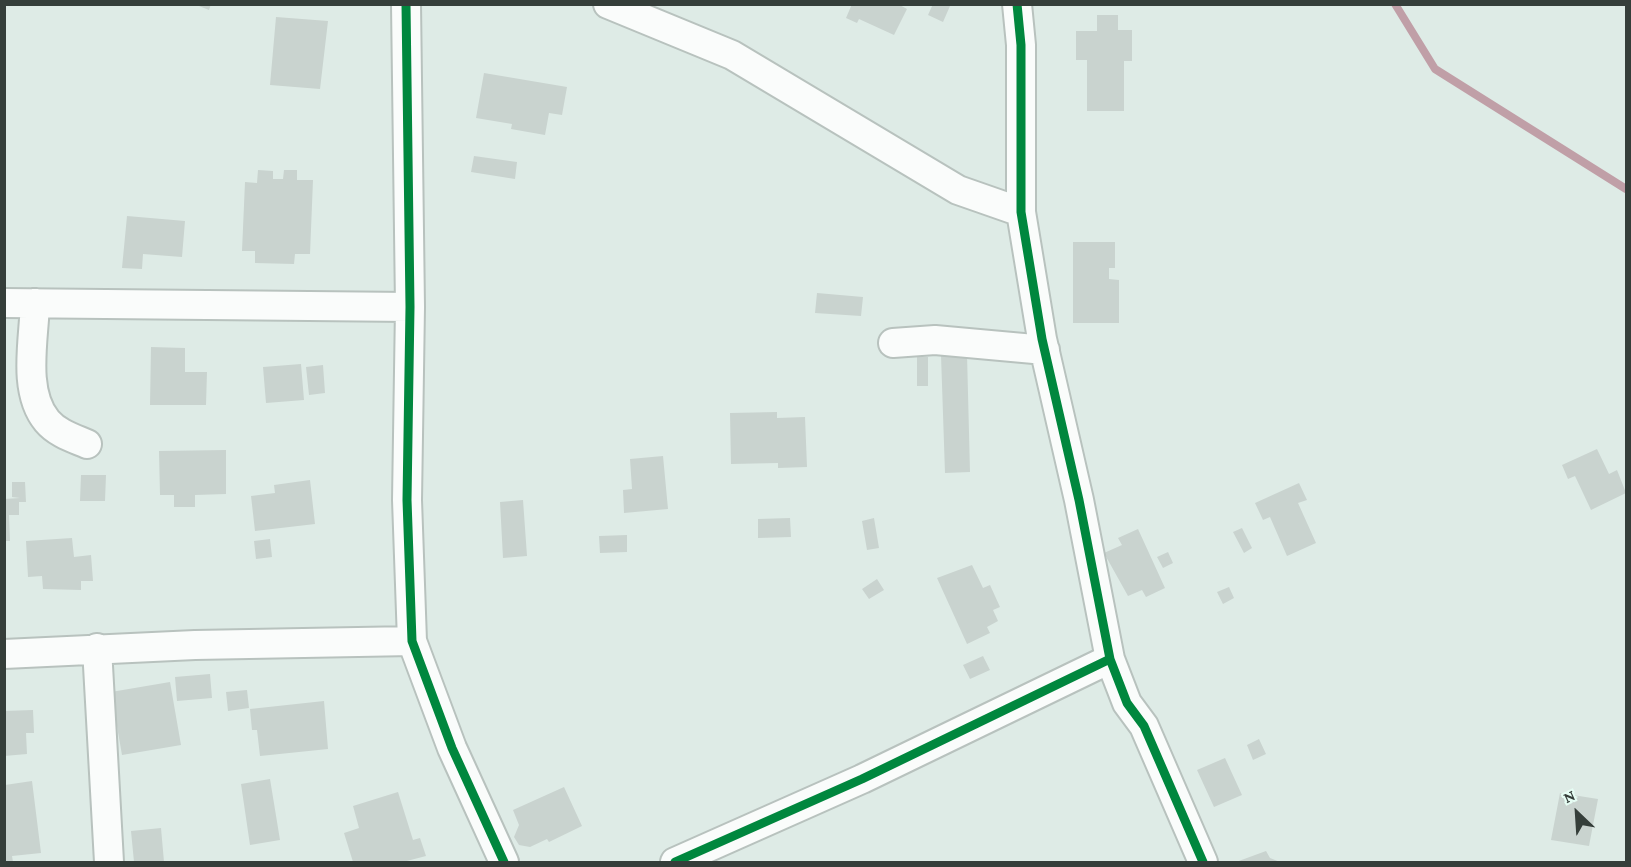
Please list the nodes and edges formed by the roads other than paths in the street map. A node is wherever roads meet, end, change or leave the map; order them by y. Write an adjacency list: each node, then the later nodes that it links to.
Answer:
1 (406, 4): 7 (street)
2 (608, 4): 4 (street)
3 (1017, 4): 4 (street)
4 (1021, 212): 9 (street)
5 (4, 303): 6 (street)
6 (35, 303): 7 (street); 10 (street)
7 (410, 307): 11 (street)
8 (893, 343): 9 (street)
9 (1045, 350): 14 (street)
10 (87, 444)
11 (412, 641): 12 (street); 17 (street)
12 (97, 648): 13 (street); 16 (street)
13 (4, 654)
14 (1110, 659): 15 (street); 18 (street)
15 (1198, 860)
16 (110, 862)
17 (504, 862)
18 (675, 862)

